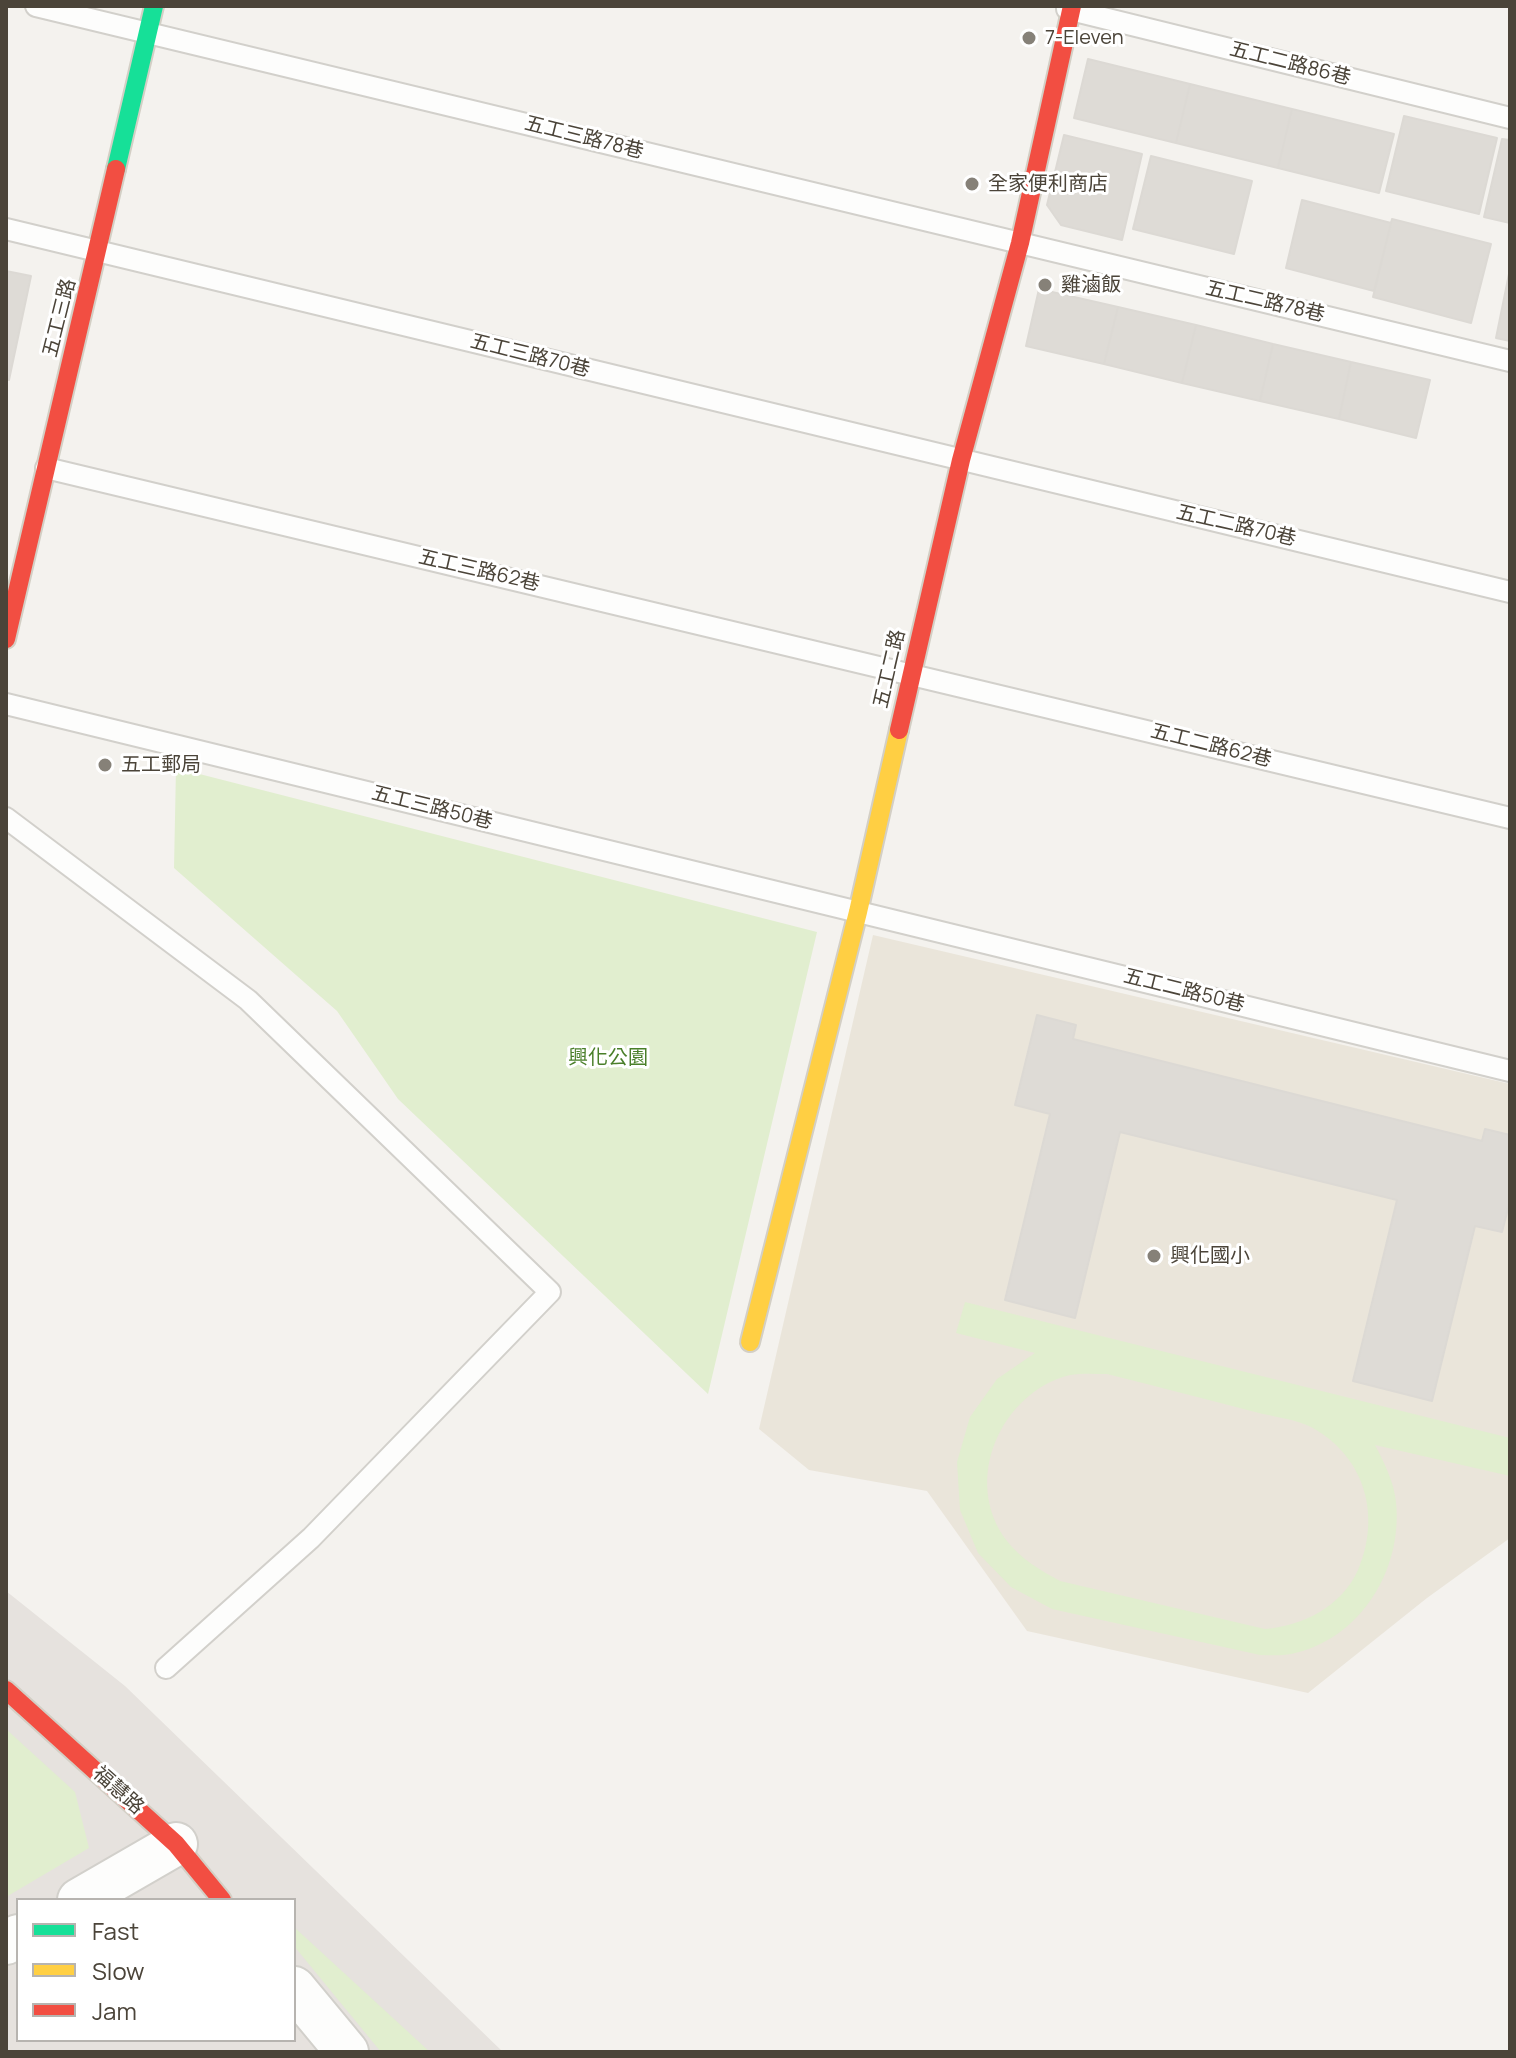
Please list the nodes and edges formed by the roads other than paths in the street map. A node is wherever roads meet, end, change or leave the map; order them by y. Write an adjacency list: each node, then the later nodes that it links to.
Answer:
1 (36, 6): 4 (lane, 五工三路78巷)
2 (154, 6): 4 (street, 五工三路)
3 (1066, 7): 5 (lane, 五工二路86巷); 7 (street, 五工二路)
4 (148, 33): 7 (lane, 五工三路78巷); 8 (street, 五工三路)
5 (1510, 118)
6 (6, 229): 8 (lane, 五工三路70巷)
7 (1020, 243): 9 (lane, 五工二路78巷); 10 (street, 五工二路)
8 (99, 251): 10 (lane, 五工三路70巷); 11 (street, 五工三路)
9 (1510, 361)
10 (961, 460): 12 (lane, 五工二路70巷); 14 (street, 五工二路)
11 (46, 468): 13 (street, 五工三路); 14 (lane, 五工三路62巷)
12 (1510, 592)
13 (6, 639)
14 (912, 673): 17 (lane, 五工二路62巷); 18 (street, 五工二路)
15 (6, 704): 18 (lane, 五工三路50巷)
16 (6, 818): 21 (lane)
17 (1510, 818)
18 (858, 912): 19 (lane, 五工二路50巷); 20 (street, 五工二路)
19 (1510, 1071)
20 (750, 1342)
21 (166, 1668)
22 (6, 1690): 23 (street, 福慧路)
23 (176, 1844): 24 (street); 25 (street, 福慧路)
24 (82, 1898)
25 (220, 1898)
26 (296, 1990): 27 (street)
27 (347, 2052)

